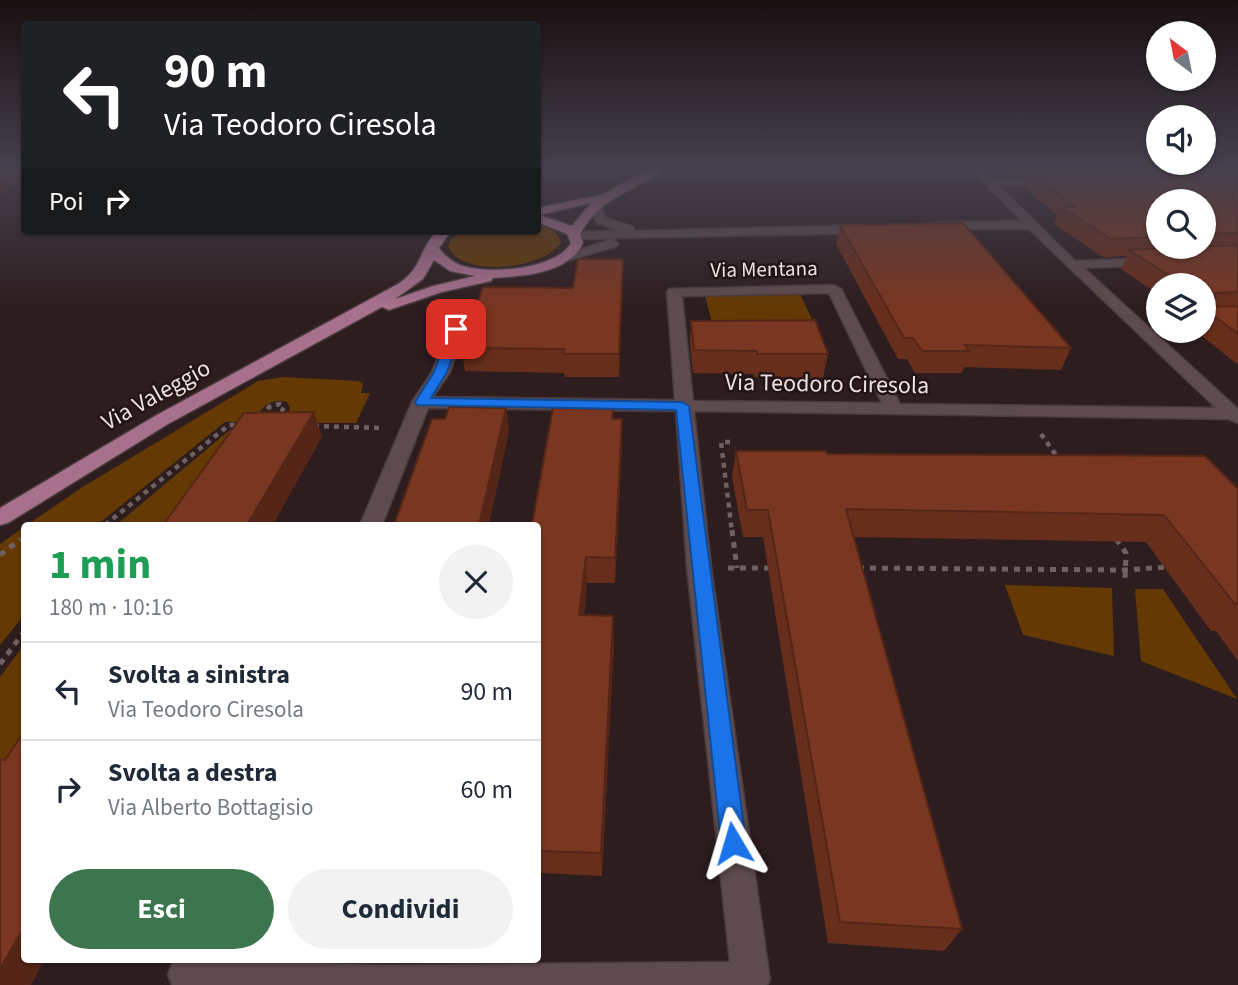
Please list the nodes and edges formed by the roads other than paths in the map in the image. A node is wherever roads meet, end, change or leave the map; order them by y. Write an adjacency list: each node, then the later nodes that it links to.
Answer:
1 (585, 214): 8 (main road)
2 (599, 214): 10 (street)
3 (1020, 214): 5 (street)
4 (541, 219): 8 (main road)
5 (1031, 225): 6 (street); 14 (street)
6 (928, 227)
7 (887, 228): 10 (street)
8 (575, 234): 10 (street); 12 (main road)
9 (440, 235): 11 (main road, Via Valeggio)
10 (655, 235): 12 (street)
11 (432, 248): 15 (main road); 19 (main road, Via Valeggio)
12 (566, 257): 15 (main road)
13 (1169, 260): 14 (street)
14 (1072, 265): 17 (street)
15 (534, 269): 19 (main road, Via Valeggio)
16 (464, 307): 20 (street)
17 (1135, 323): 18 (street); 23 (street)
18 (1146, 323)
19 (342, 324): 24 (main road, Via Valeggio)
20 (421, 402): 21 (street, Via Teodoro Ciresola); 25 (street)
21 (682, 406): 22 (street, Via Teodoro Ciresola); 22 (street, Via Mentana); 26 (street)
22 (894, 410): 23 (street, Via Teodoro Ciresola)
23 (1235, 416)
24 (0, 518)
25 (372, 522)
26 (190, 963)

